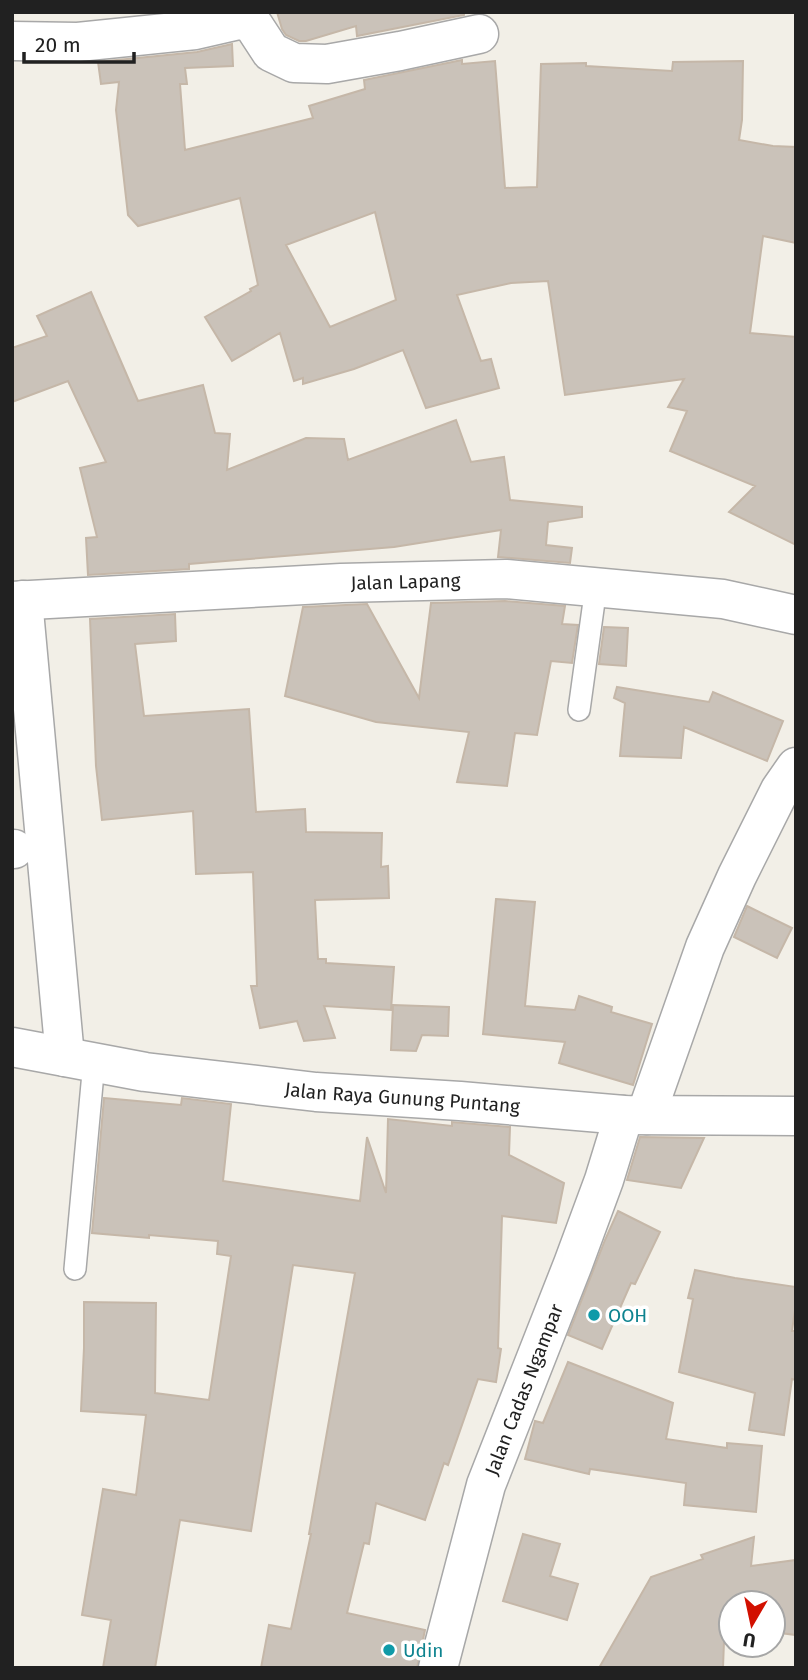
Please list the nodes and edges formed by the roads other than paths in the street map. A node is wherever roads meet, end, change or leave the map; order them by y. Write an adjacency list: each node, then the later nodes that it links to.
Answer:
1 (480, 34): 2 (street)
2 (12, 41)
3 (596, 587): 4 (street, Jalan Lapang); 5 (street, Jalan Lapang); 6 (lane)
4 (17, 601): 9 (street)
5 (796, 615)
6 (579, 710)
7 (796, 766): 10 (street, Jalan Cadas Ngampar)
8 (12, 1047): 9 (street, Jalan Raya Gunung Puntang)
9 (79, 1059): 10 (street, Jalan Raya Gunung Puntang); 12 (lane)
10 (635, 1115): 11 (street, Jalan Raya Gunung Puntang); 13 (street, Jalan Cadas Ngampar)
11 (796, 1116)
12 (75, 1269)
13 (438, 1668)

